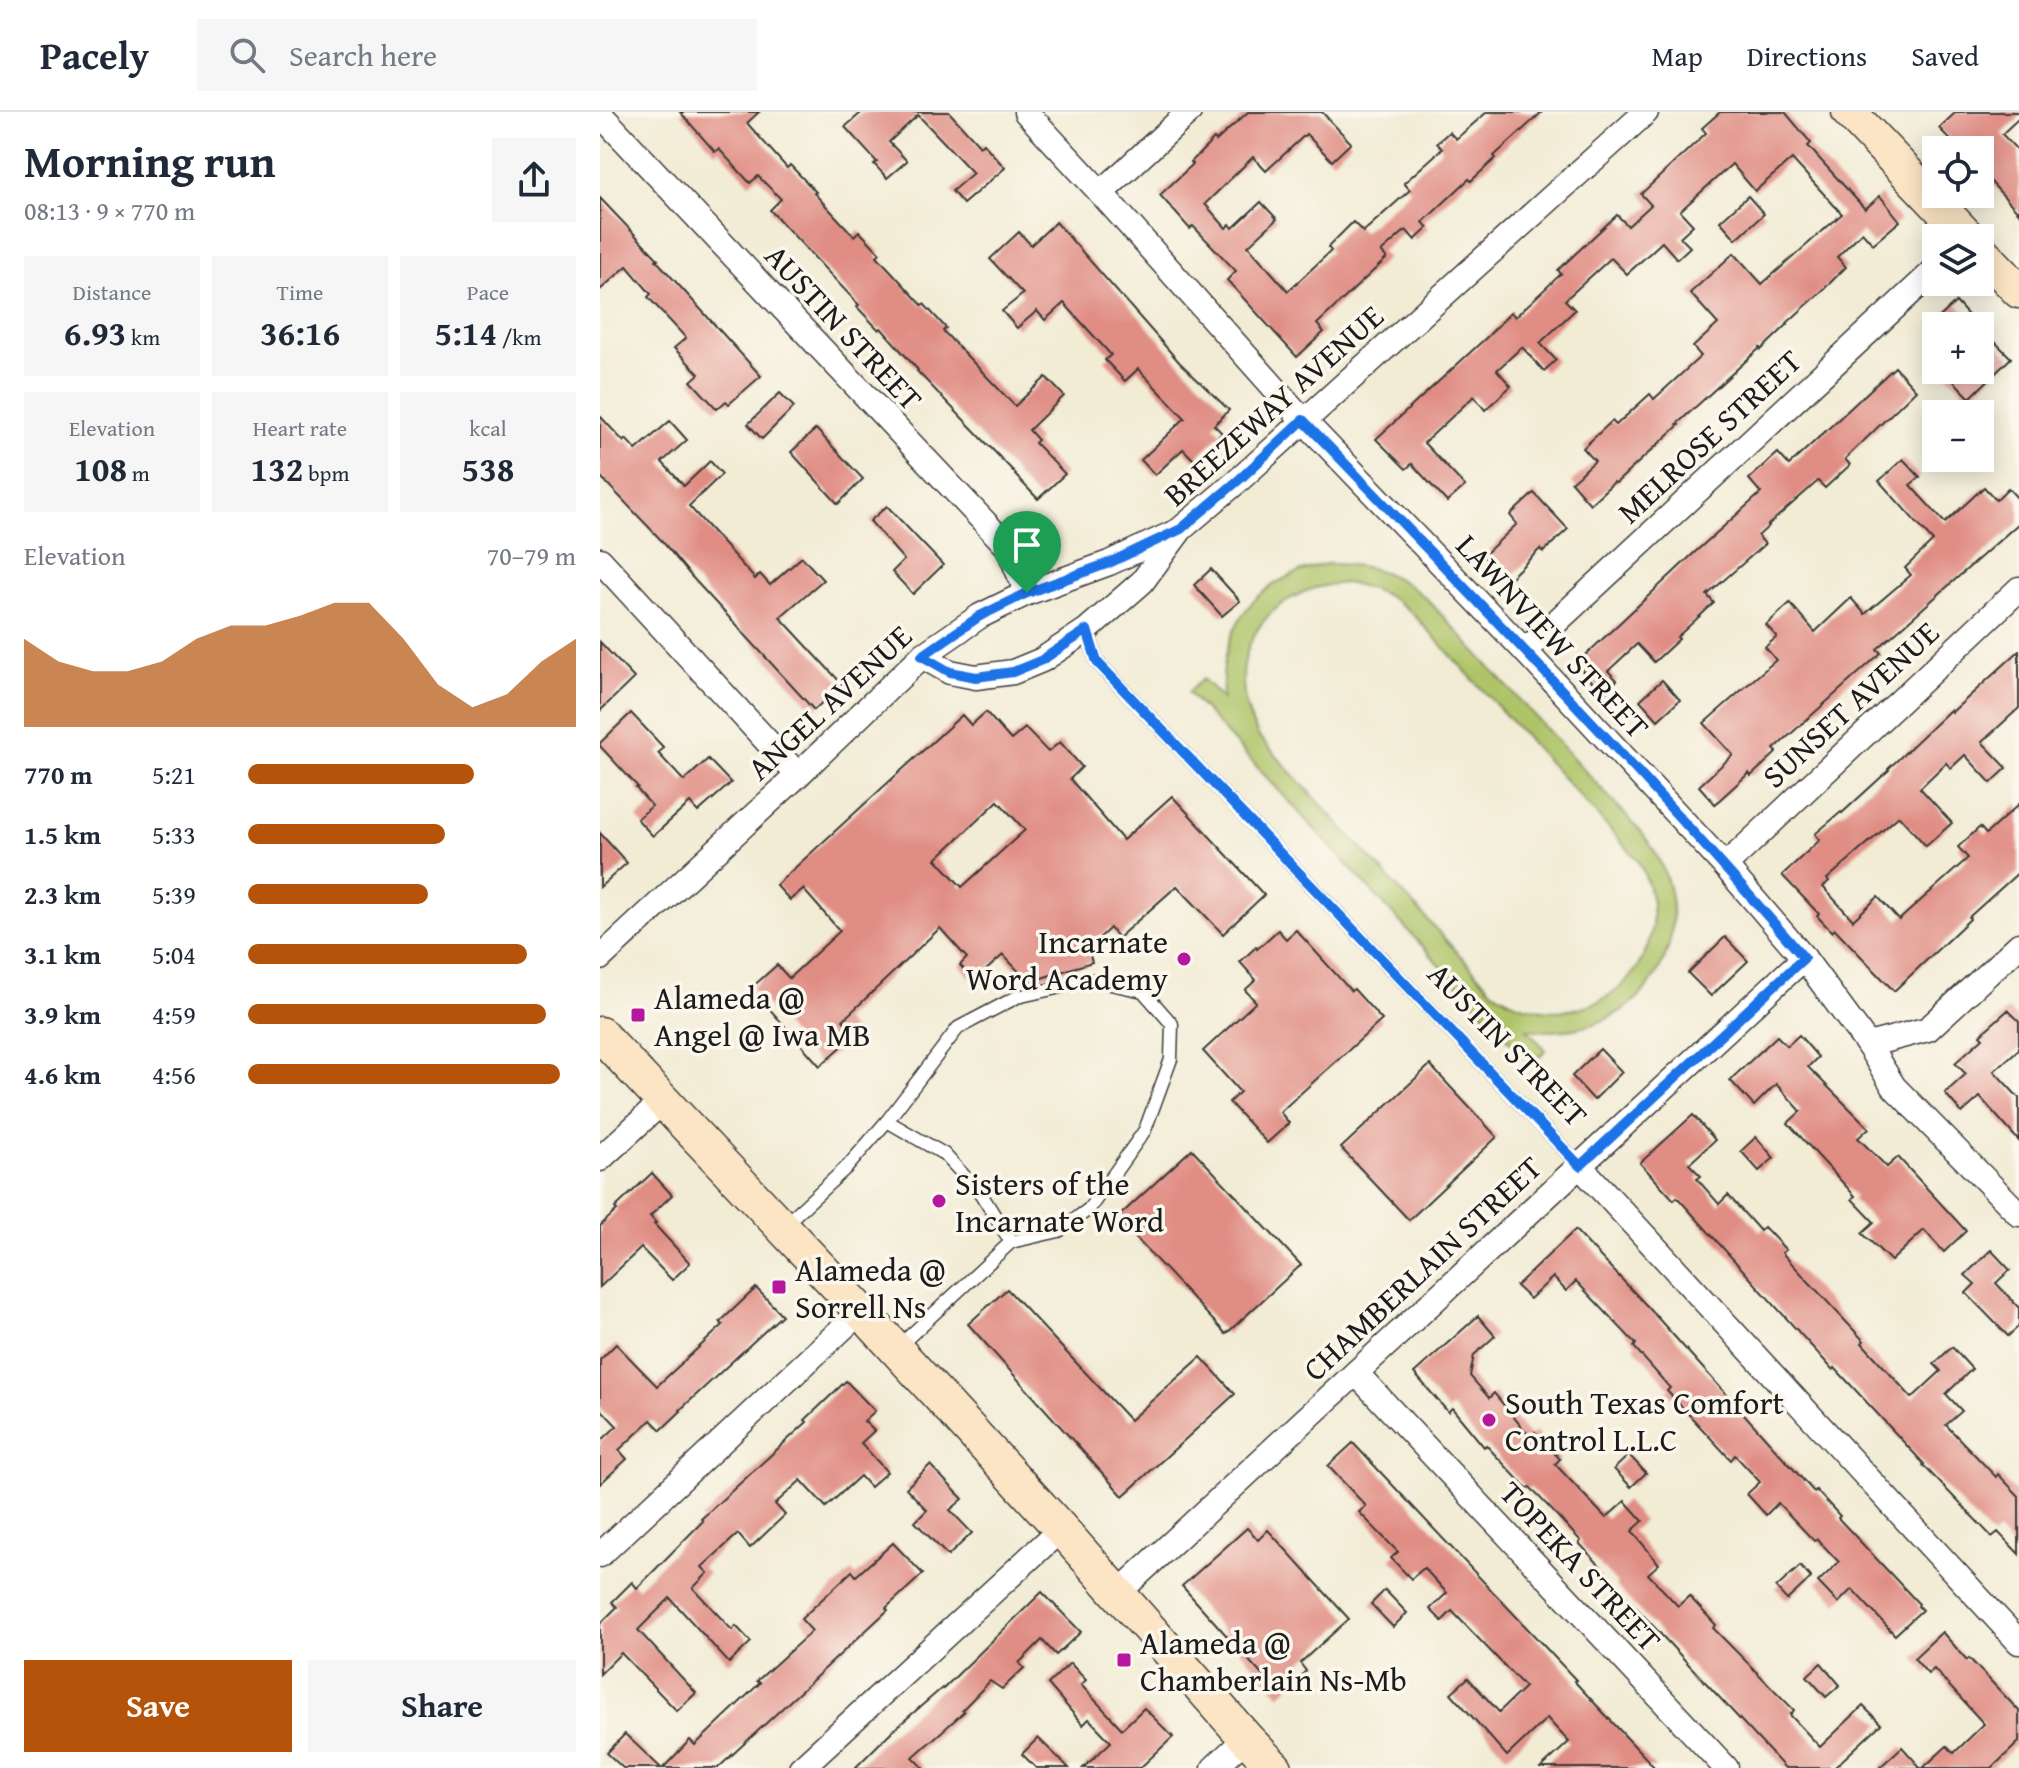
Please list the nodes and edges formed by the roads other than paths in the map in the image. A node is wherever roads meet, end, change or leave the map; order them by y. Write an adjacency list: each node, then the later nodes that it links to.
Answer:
1 (1026, 112): 6 (street, LAWNVIEW STREET)
2 (1189, 112): 6 (street)
3 (1646, 112): 11 (street, BREEZEWAY AVENUE)
4 (600, 114): 15 (street, AUSTIN STREET)
5 (1865, 118): 7 (main road)
6 (1101, 193): 11 (street, LAWNVIEW STREET)
7 (1957, 224)
8 (1994, 265): 10 (main road)
9 (1922, 282): 17 (street, MELROSE STREET)
10 (2019, 291)
11 (1303, 420): 12 (street, BREEZEWAY AVENUE); 17 (street, LAWNVIEW STREET)
12 (1181, 529): 15 (street, ANGEL AVENUE); 16 (street, BREEZEWAY AVENUE)
13 (600, 560): 19 (street)
14 (2019, 589): 20 (street, SUNSET AVENUE)
15 (1027, 593): 18 (street, ANGEL AVENUE)
16 (1087, 630): 18 (street, BREEZEWAY AVENUE); 29 (lane, AUSTIN STREET)
17 (1525, 651): 20 (street, LAWNVIEW STREET)
18 (922, 656): 19 (street, ANGEL AVENUE)
19 (798, 775): 22 (street, ANGEL AVENUE)
20 (1725, 866): 23 (street, LAWNVIEW STREET)
21 (2019, 945): 25 (street)
22 (600, 958)
23 (1804, 958): 25 (street, LAWNVIEW STREET); 29 (street, CHAMBERLAIN STREET)
24 (600, 1034): 26 (main road)
25 (1868, 1045): 30 (street, LAWNVIEW STREET)
26 (663, 1101): 28 (street); 31 (main road)
27 (887, 1121): 31 (lane); 32 (lane); 32 (lane)
28 (600, 1159)
29 (1580, 1166): 35 (street, CHAMBERLAIN STREET); 39 (street, AUSTIN STREET)
30 (2019, 1214)
31 (782, 1227): 33 (main road)
32 (1011, 1242): 34 (lane)
33 (861, 1311): 34 (main road); 37 (street)
34 (896, 1349): 36 (main road)
35 (1356, 1373): 38 (street, CHAMBERLAIN STREET); 44 (street, TOPEKA STREET)
36 (1061, 1529): 38 (main road); 41 (street)
37 (600, 1555)
38 (1118, 1593): 40 (main road)
39 (2019, 1642)
40 (1246, 1738): 42 (street); 43 (main road)
41 (801, 1768)
42 (1214, 1768)
43 (1275, 1768)
44 (1726, 1768)

